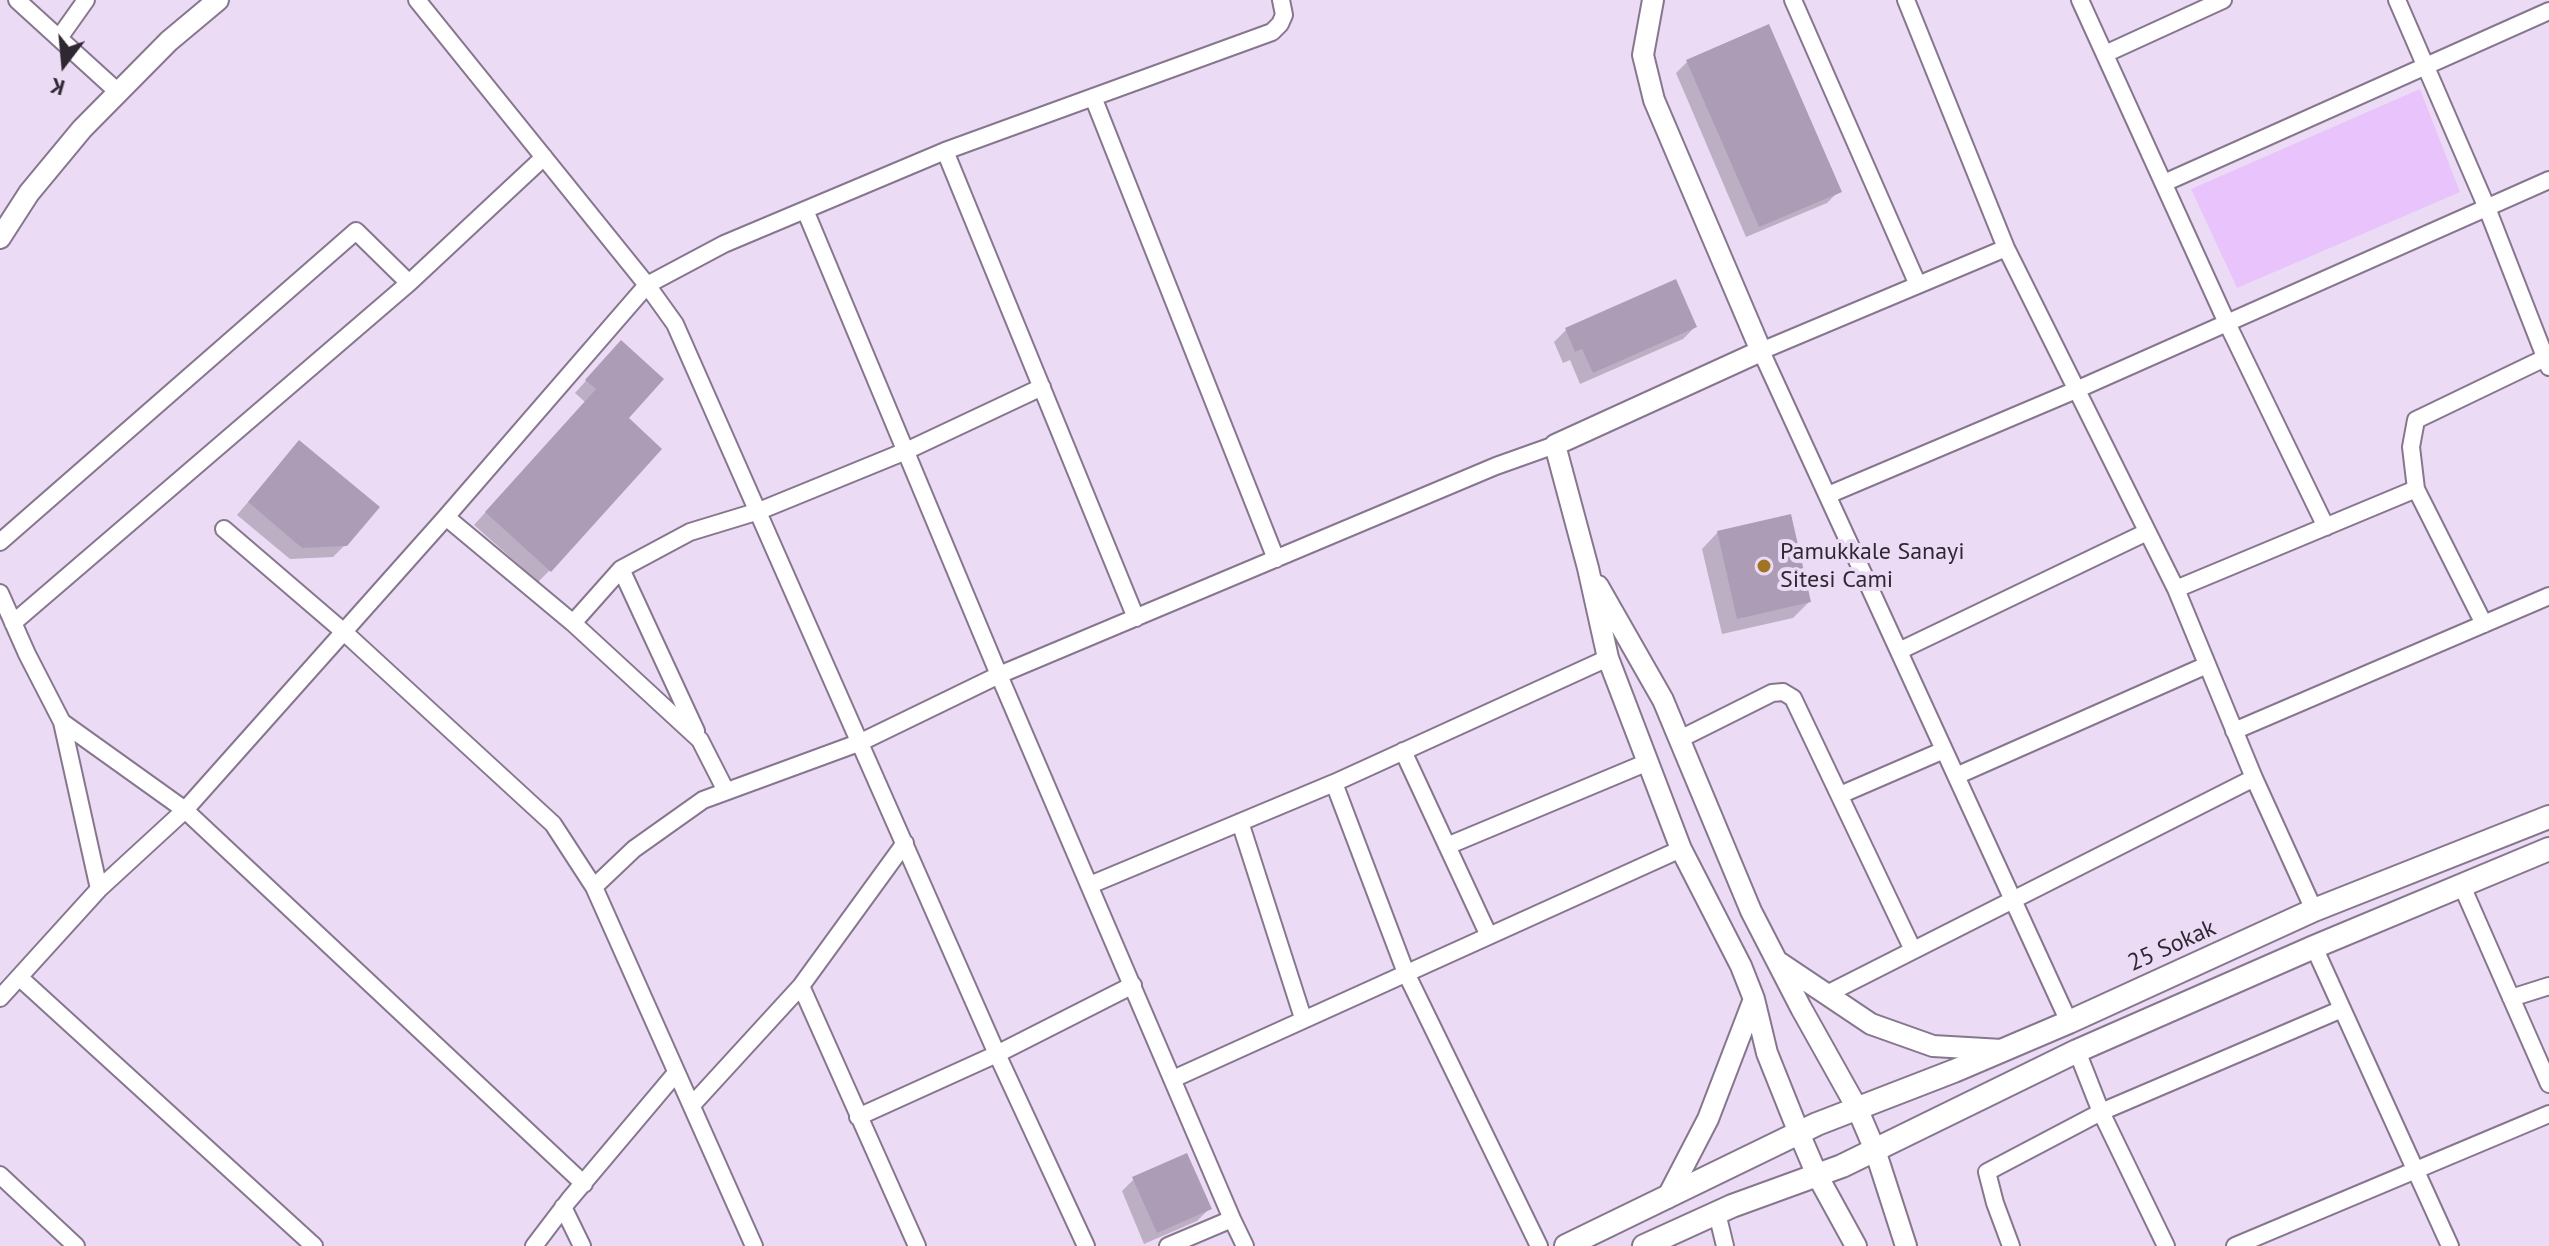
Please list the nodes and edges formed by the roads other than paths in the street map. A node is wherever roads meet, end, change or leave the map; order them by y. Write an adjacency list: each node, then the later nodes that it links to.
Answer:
1 (17, 0): 13 (street)
2 (86, 0): 13 (street)
3 (218, 0): 16 (street)
4 (417, 0): 19 (street)
5 (1281, 0): 17 (street)
6 (1653, 0): 30 (street)
7 (1793, 0): 28 (street)
8 (1906, 0): 25 (street)
9 (2080, 0): 14 (street)
10 (2223, 0): 14 (street)
11 (2397, 0): 15 (street)
12 (2549, 11): 15 (street)
13 (59, 38): 16 (street)
14 (2105, 54): 21 (street)
15 (2426, 67): 21 (street); 22 (street)
16 (118, 92): 24 (street)
17 (1093, 97): 18 (street); 44 (street)
18 (945, 151): 23 (street); 32 (street)
19 (544, 157): 26 (street); 27 (street)
20 (2549, 180): 22 (street)
21 (2164, 183): 29 (street)
22 (2487, 208): 29 (street); 31 (street)
23 (805, 210): 27 (street); 35 (street)
24 (0, 238)
25 (2006, 248): 28 (street); 33 (street)
26 (409, 283): 43 (street); 51 (street)
27 (647, 285): 38 (street); 39 (street)
28 (1918, 285): 30 (street)
29 (2227, 323): 33 (street); 40 (street)
30 (1761, 351): 34 (street); 37 (street)
31 (2547, 360): 36 (street)
32 (1042, 387): 35 (street); 50 (street)
33 (2076, 390): 37 (street); 42 (street)
34 (1555, 445): 44 (street); 45 (street)
35 (906, 451): 38 (street); 58 (street)
36 (2416, 489): 40 (street); 53 (street)
37 (1828, 495): 55 (street)
38 (759, 511): 46 (street); 63 (street)
39 (446, 517): 52 (street); 54 (street)
40 (2326, 527): 47 (street)
41 (224, 529): 54 (street)
42 (2147, 532): 47 (street); 55 (street)
43 (0, 542)
44 (1276, 559): 50 (street)
45 (1588, 568): 56 (street); 61 (street)
46 (621, 569): 52 (street); 62 (street)
47 (2176, 589): 57 (street)
48 (0, 593): 51 (street)
49 (2549, 596): 53 (street)
50 (1136, 618): 58 (street)
51 (13, 623): 59 (street)
52 (573, 623): 62 (street)
53 (2484, 624): 60 (street)
54 (344, 632): 72 (street); 81 (street)
55 (1899, 651): 64 (street)
56 (1608, 658): 65 (street); 66 (street)
57 (2207, 665): 60 (street); 67 (street)
58 (999, 675): 63 (street); 79 (street)
59 (62, 722): 72 (street); 82 (street)
60 (2234, 731): 68 (street)
61 (1680, 739): 71 (street); 88 (street)
62 (700, 740): 70 (street)
63 (861, 742): 70 (street); 75 (street)
64 (1944, 750): 67 (street); 71 (street)
65 (1403, 751): 69 (street); 76 (street)
66 (1648, 762): 76 (street); 77 (street)
67 (1956, 776): 83 (street)
68 (2254, 778): 83 (street); 84 (street)
69 (1334, 783): 74 (street); 89 (street)
70 (726, 791): 81 (street)
71 (1840, 795): 87 (street)
72 (185, 810): 82 (street); 117 (street)
73 (2549, 817): 84 (main road, 25 Sokak)
74 (1240, 822): 79 (street); 99 (street)
75 (905, 843): 92 (street); 103 (street)
76 (1447, 846): 85 (street)
77 (1681, 849): 85 (street); 97 (street)
78 (2549, 849): 80 (main road)
79 (1090, 885): 91 (street)
80 (2462, 886): 86 (main road); 96 (street)
81 (594, 887): 104 (street)
82 (99, 889): 90 (street)
83 (2012, 899): 87 (street); 100 (street)
84 (2314, 910): 100 (main road, 25 Sokak)
85 (1489, 936): 89 (street)
86 (2314, 947): 98 (street); 102 (main road)
87 (1913, 950): 94 (street)
88 (1777, 961): 94 (street); 108 (street)
89 (1406, 973): 99 (street); 131 (street)
90 (19, 977): 95 (street); 123 (street)
91 (1133, 985): 103 (street); 105 (street)
92 (801, 986): 107 (street); 111 (street)
93 (2549, 986): 96 (street)
94 (1827, 994): 101 (street)
95 (0, 998)
96 (2511, 998): 106 (street)
97 (1754, 999): 112 (street); 118 (street)
98 (2342, 1009): 109 (street); 114 (street)
99 (1303, 1018): 105 (street)
100 (2069, 1022): 101 (main road, 25 Sokak)
101 (2002, 1050): 108 (main road, 25 Sokak)
102 (2077, 1051): 109 (street); 113 (main road)
103 (997, 1054): 111 (street); 128 (street)
104 (676, 1073): 107 (street); 117 (street)
105 (1173, 1079): 121 (street)
106 (2549, 1084)
107 (692, 1105): 126 (street)
108 (1857, 1108): 112 (main road, 25 Sokak); 113 (street)
109 (2101, 1112): 137 (street); 138 (street)
110 (2549, 1114): 114 (street)
111 (858, 1117): 127 (street)
112 (1808, 1128): 115 (street); 118 (main road, 25 Sokak)
113 (1875, 1150): 115 (main road); 136 (street)
114 (2415, 1168): 139 (street); 140 (street)
115 (1817, 1175): 120 (main road); 135 (street)
116 (1, 1183): 122 (street)
117 (584, 1184): 119 (street)
118 (1667, 1198): 132 (main road, 25 Sokak)
119 (563, 1207): 124 (street); 125 (street)
120 (1717, 1213): 133 (main road); 134 (street)
121 (1232, 1219): 129 (street); 130 (street)
122 (76, 1246)
123 (314, 1246)
124 (534, 1246)
125 (582, 1246)
126 (754, 1246)
127 (917, 1246)
128 (1086, 1246)
129 (1168, 1246)
130 (1245, 1246)
131 (1539, 1246)
132 (1566, 1246)
133 (1644, 1246)
134 (1725, 1246)
135 (1856, 1246)
136 (1906, 1246)
137 (2011, 1246)
138 (2166, 1246)
139 (2235, 1246)
140 (2450, 1246)

